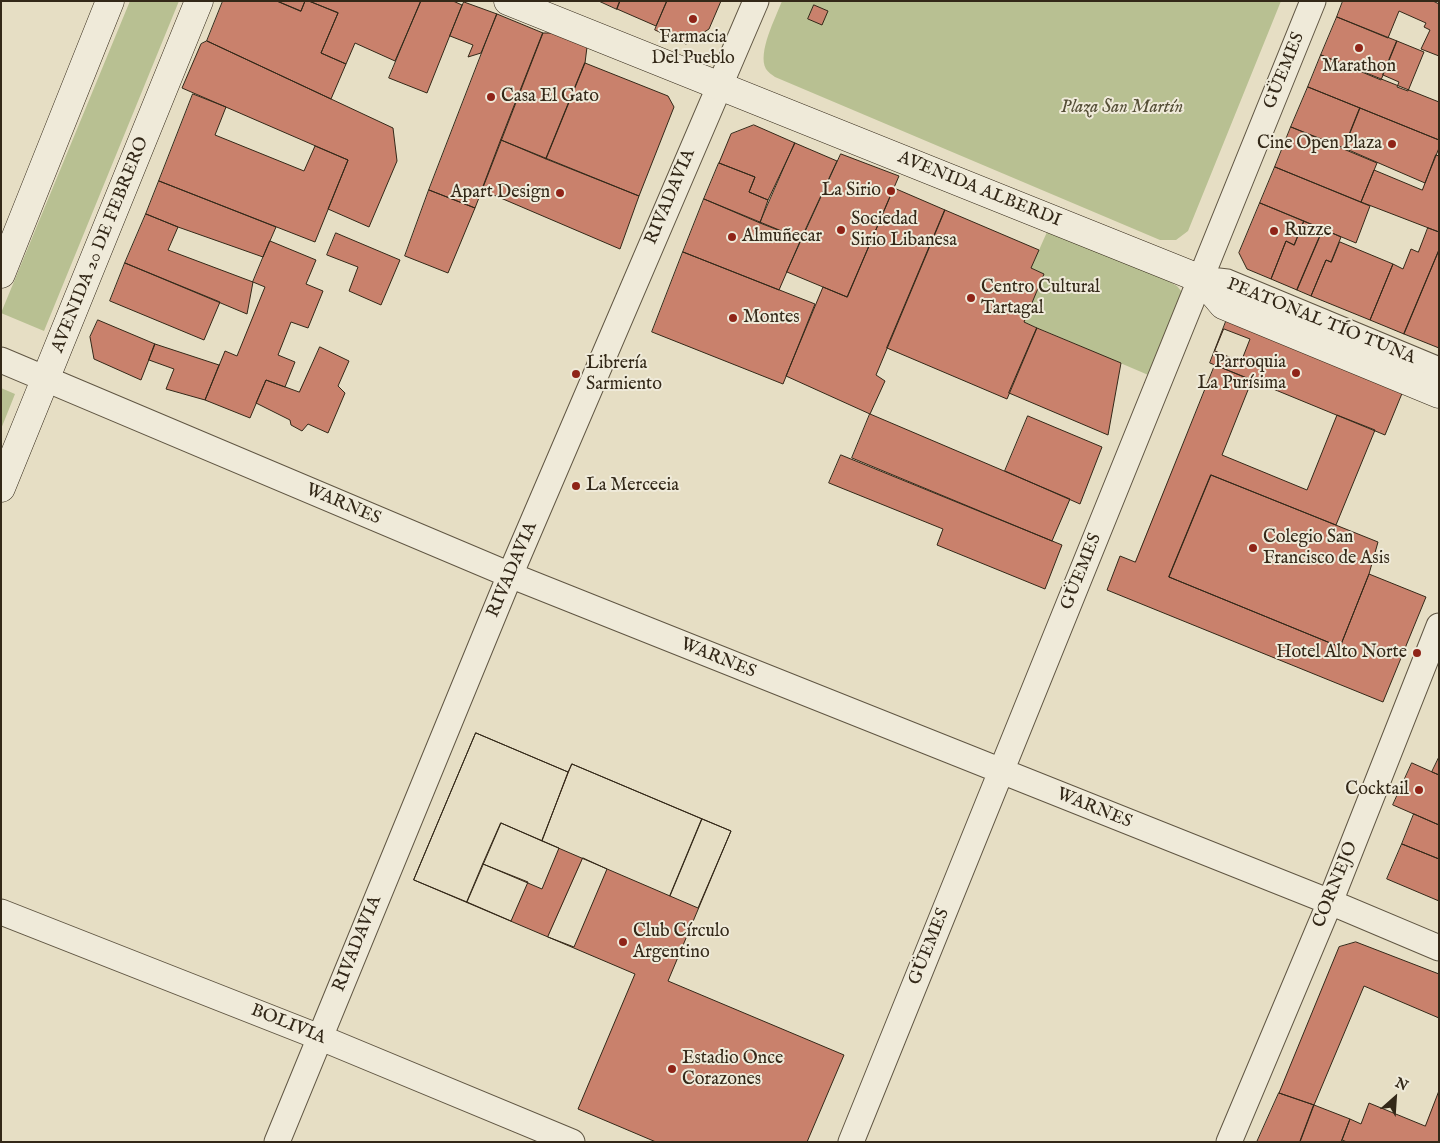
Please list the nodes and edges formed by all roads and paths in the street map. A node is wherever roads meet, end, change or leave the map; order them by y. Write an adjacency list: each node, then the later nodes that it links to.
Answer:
1 (110, 1): 7 (main road)
2 (199, 1): 11 (main road, AVENIDA 20 DE FEBRERO)
3 (508, 1): 6 (main road, AVENIDA ALBERDI)
4 (756, 1): 6 (street, RIVADAVIA)
5 (1313, 1): 8 (street, GÜEMES)
6 (718, 86): 8 (main road, AVENIDA ALBERDI); 14 (street, RIVADAVIA)
7 (1, 274)
8 (1201, 279): 10 (street, PEATONAL TÍO TUNA); 12 (main road, AVENIDA ALBERDI); 16 (street, GÜEMES)
9 (1, 360): 11 (street, WARNES)
10 (1439, 370)
11 (46, 379): 13 (main road, AVENIDA 20 DE FEBRERO); 14 (street, WARNES)
12 (1439, 394)
13 (1, 488)
14 (510, 575): 16 (street, WARNES); 20 (street, RIVADAVIA)
15 (1439, 626): 17 (street, CORNEJO)
16 (1001, 772): 17 (street, WARNES); 23 (street, GÜEMES)
17 (1330, 902): 19 (street, WARNES); 24 (street, CORNEJO)
18 (1, 912): 20 (street, BOLIVIA)
19 (1439, 948)
20 (319, 1037): 21 (street, RIVADAVIA); 22 (street, BOLIVIA)
21 (277, 1142)
22 (572, 1142)
23 (851, 1142)
24 (1229, 1142)

